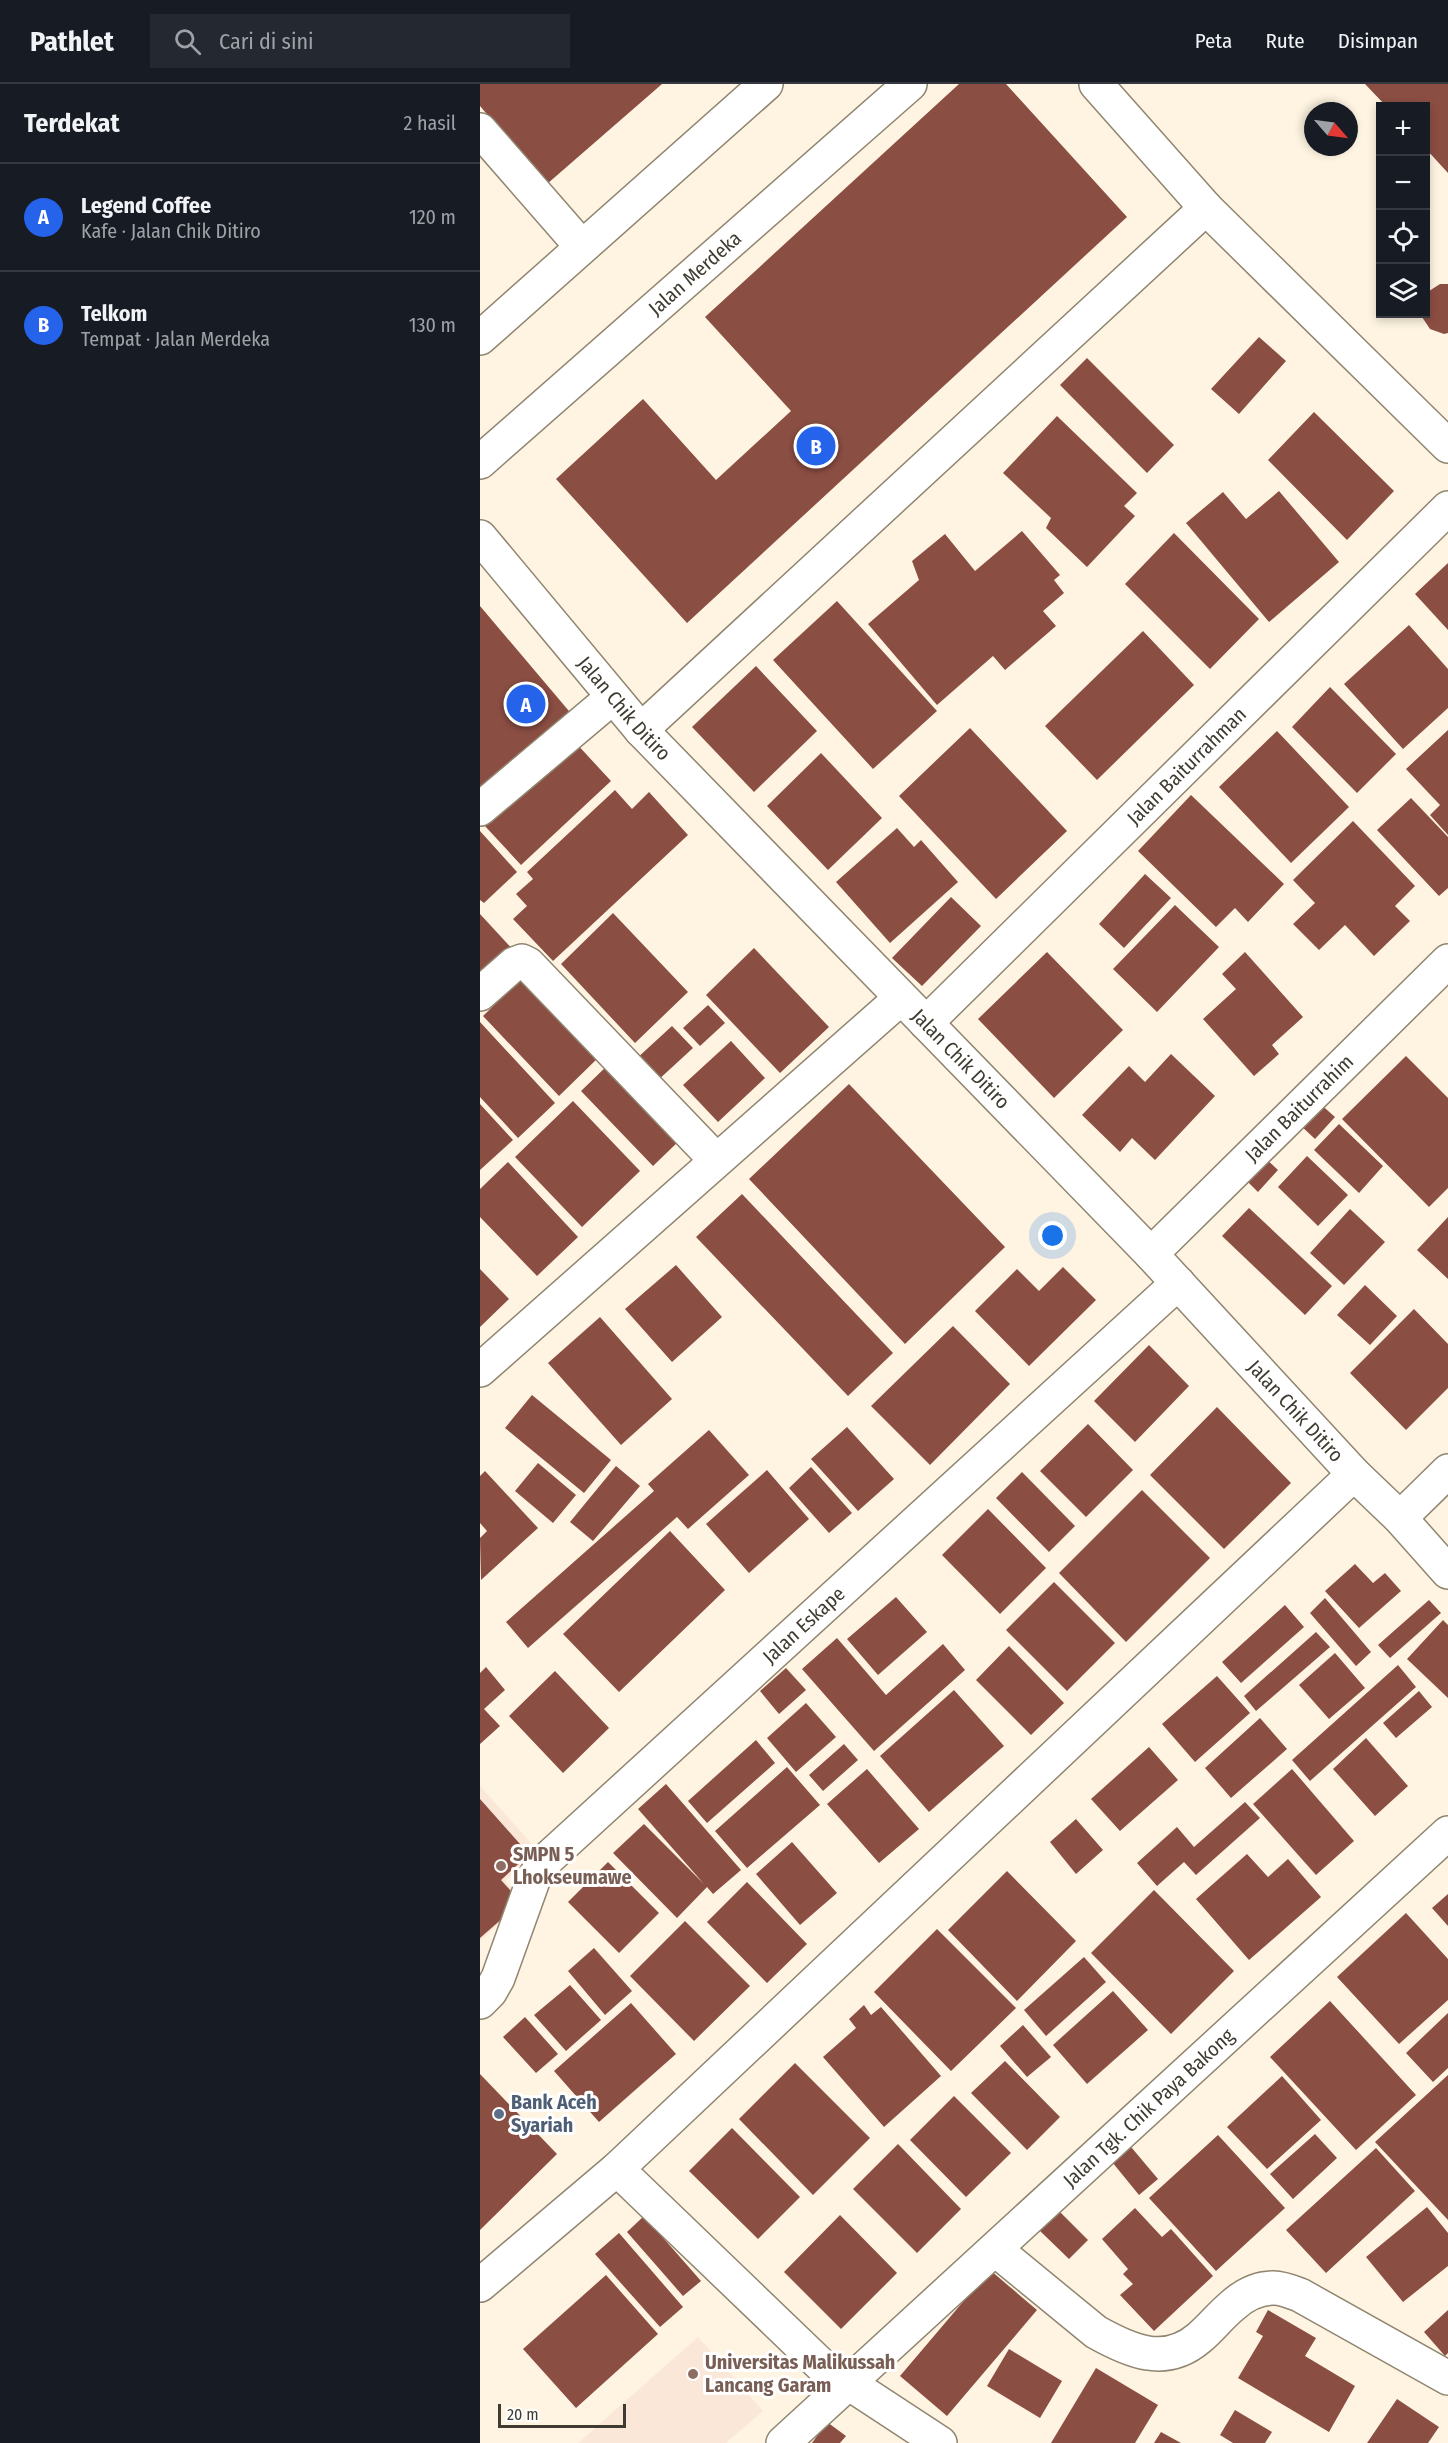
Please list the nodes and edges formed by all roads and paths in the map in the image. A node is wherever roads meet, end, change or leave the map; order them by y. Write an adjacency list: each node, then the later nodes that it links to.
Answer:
1 (766, 84): 6 (street)
2 (910, 84): 9 (street, Jalan Merdeka)
3 (1096, 84): 5 (street)
4 (480, 130): 6 (street)
5 (1206, 208): 8 (street); 13 (street)
6 (582, 247): 7 (street)
7 (480, 338)
8 (1448, 446)
9 (480, 462)
10 (1448, 508): 18 (street, Jalan Baiturrahman)
11 (480, 537): 12 (street, Jalan Chik Ditiro)
12 (613, 697): 13 (street, Jalan Chik Ditiro); 14 (street)
13 (641, 730): 17 (street, Jalan Chik Ditiro)
14 (480, 809)
15 (1448, 961): 20 (street, Jalan Baiturrahim)
16 (480, 994): 19 (street)
17 (901, 998): 18 (street, Jalan Chik Ditiro); 19 (street)
18 (926, 1023): 20 (street, Jalan Chik Ditiro)
19 (716, 1160): 22 (street)
20 (1151, 1254): 21 (street, Jalan Chik Ditiro)
21 (1178, 1283): 24 (street, Jalan Chik Ditiro); 28 (street, Jalan Eskape)
22 (480, 1370)
23 (1448, 1471): 25 (street)
24 (1353, 1474): 25 (street, Jalan Chik Ditiro); 29 (street)
25 (1400, 1518): 26 (street, Jalan Chik Ditiro)
26 (1448, 1572)
27 (1448, 1833): 30 (street, Jalan Tgk. Chik Paya Bakong)
28 (480, 2002)
29 (617, 2169): 31 (street); 33 (street)
30 (996, 2250): 32 (street); 33 (street, Jalan Tgk. Chik Paya Bakong)
31 (480, 2285)
32 (1448, 2378)
33 (850, 2384): 34 (street, Jalan Tgk. Chik Paya Bakong); 35 (street)
34 (783, 2443)
35 (940, 2443)

